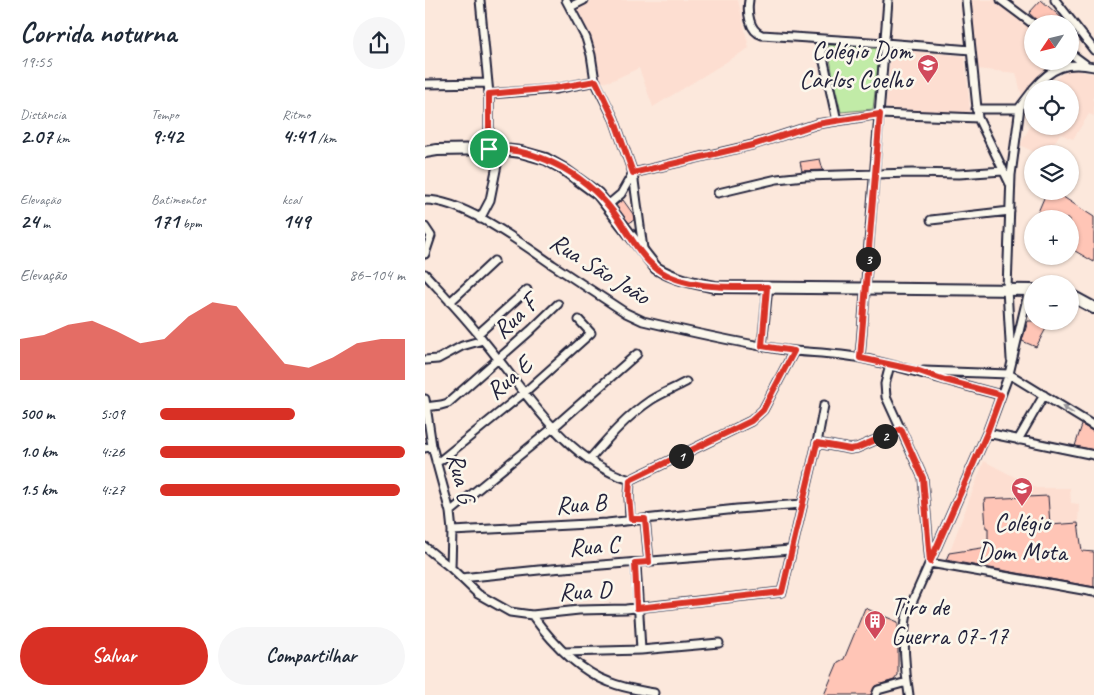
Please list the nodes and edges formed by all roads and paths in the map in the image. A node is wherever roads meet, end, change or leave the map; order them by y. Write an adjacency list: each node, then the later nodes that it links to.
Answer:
1 (480, 0): 18 (street)
2 (584, 0): 8 (street)
3 (749, 0): 10 (street)
4 (888, 0): 11 (street)
5 (966, 0): 12 (street)
6 (1001, 0): 9 (street)
7 (1055, 0): 13 (street)
8 (568, 3): 17 (street)
9 (1024, 17)
10 (819, 39): 11 (street); 26 (street)
11 (885, 43): 12 (street); 24 (street)
12 (971, 50): 23 (street)
13 (1094, 50)
14 (1079, 59): 15 (street)
15 (1091, 66): 16 (street)
16 (1041, 80)
17 (596, 81): 20 (street); 31 (street)
18 (489, 83): 19 (street); 20 (street)
19 (425, 84)
20 (489, 94): 27 (street)
21 (1024, 100): 22 (street)
22 (1019, 109): 23 (street); 33 (street)
23 (976, 110): 25 (street)
24 (880, 114): 25 (street); 26 (street); 32 (street)
25 (977, 118): 30 (street)
26 (837, 121): 31 (street)
27 (489, 149): 28 (street); 29 (street)
28 (500, 150): 36 (street); 38 (street)
29 (425, 152)
30 (1003, 171): 32 (street); 33 (street)
31 (633, 173): 36 (street); 42 (street)
32 (875, 174): 34 (street); 46 (street)
33 (1011, 187): 37 (street)
34 (718, 193)
35 (425, 200): 38 (street, Rua São João)
36 (608, 205): 42 (street)
37 (1010, 212): 39 (street); 47 (street)
38 (480, 218): 57 (street, Rua São João)
39 (931, 220)
40 (425, 227): 41 (street)
41 (425, 254)
42 (644, 255): 45 (street)
43 (494, 261): 51 (street)
44 (425, 274): 51 (street)
45 (767, 287): 46 (street); 57 (street)
46 (865, 288): 47 (street); 60 (street)
47 (1007, 289): 49 (street); 65 (street)
48 (527, 290): 56 (street)
49 (1024, 290)
50 (1079, 300): 53 (street)
51 (450, 302): 56 (street)
52 (558, 304): 61 (street, Rua F)
53 (1094, 308)
54 (1024, 317): 65 (street)
55 (579, 320): 67 (street, Rua E)
56 (481, 337): 61 (street); 62 (street)
57 (762, 346): 58 (street, Rua São João)
58 (794, 351): 60 (street, Rua São João); 83 (street)
59 (637, 354): 74 (street)
60 (860, 358): 63 (street, Rua São João)
61 (499, 359): 67 (street); 72 (street, Rua F)
62 (425, 360)
63 (890, 365): 64 (street, Rua São João); 75 (street)
64 (916, 370): 65 (street); 69 (street)
65 (1010, 371): 68 (street); 69 (street)
66 (686, 382): 81 (street, Rua B)
67 (525, 392): 74 (street); 82 (street, Rua E)
68 (1043, 394): 73 (street, one-way to 68); 77 (street)
69 (1001, 395): 76 (street)
70 (425, 399): 72 (street, Rua G)
71 (824, 405): 78 (street)
72 (425, 407): 79 (street, Rua G)
73 (1094, 426)
74 (554, 428): 81 (street); 85 (street)
75 (901, 429): 78 (street); 92 (street)
76 (987, 433): 77 (street); 92 (street)
77 (1018, 440): 80 (street)
78 (817, 443): 84 (street)
79 (429, 447): 82 (street, Rua G)
80 (1094, 455)
81 (589, 460): 83 (street)
82 (436, 462): 85 (street, Rua G)
83 (630, 480): 86 (street)
84 (802, 504): 87 (street, Rua B); 90 (street)
85 (450, 512): 88 (street, Rua G)
86 (631, 519): 87 (street, Rua B); 88 (street, Rua B)
87 (645, 519): 91 (street)
88 (452, 531): 94 (street, Rua G)
89 (425, 547): 94 (street)
90 (791, 550): 91 (street, Rua C); 97 (street, Rua D)
91 (649, 562): 93 (street, Rua C)
92 (930, 562): 96 (street); 102 (street)
93 (635, 563): 95 (street, Rua C); 97 (street)
94 (451, 568): 95 (street)
95 (461, 578): 98 (street, Rua D)
96 (1094, 592)
97 (637, 608): 98 (street, Rua D); 100 (street)
98 (532, 615): 101 (street)
99 (719, 643): 100 (street)
100 (641, 650): 101 (street)
101 (565, 652): 103 (street)
102 (907, 682): 104 (street); 105 (street)
103 (653, 693)
104 (876, 695)
105 (909, 695)

